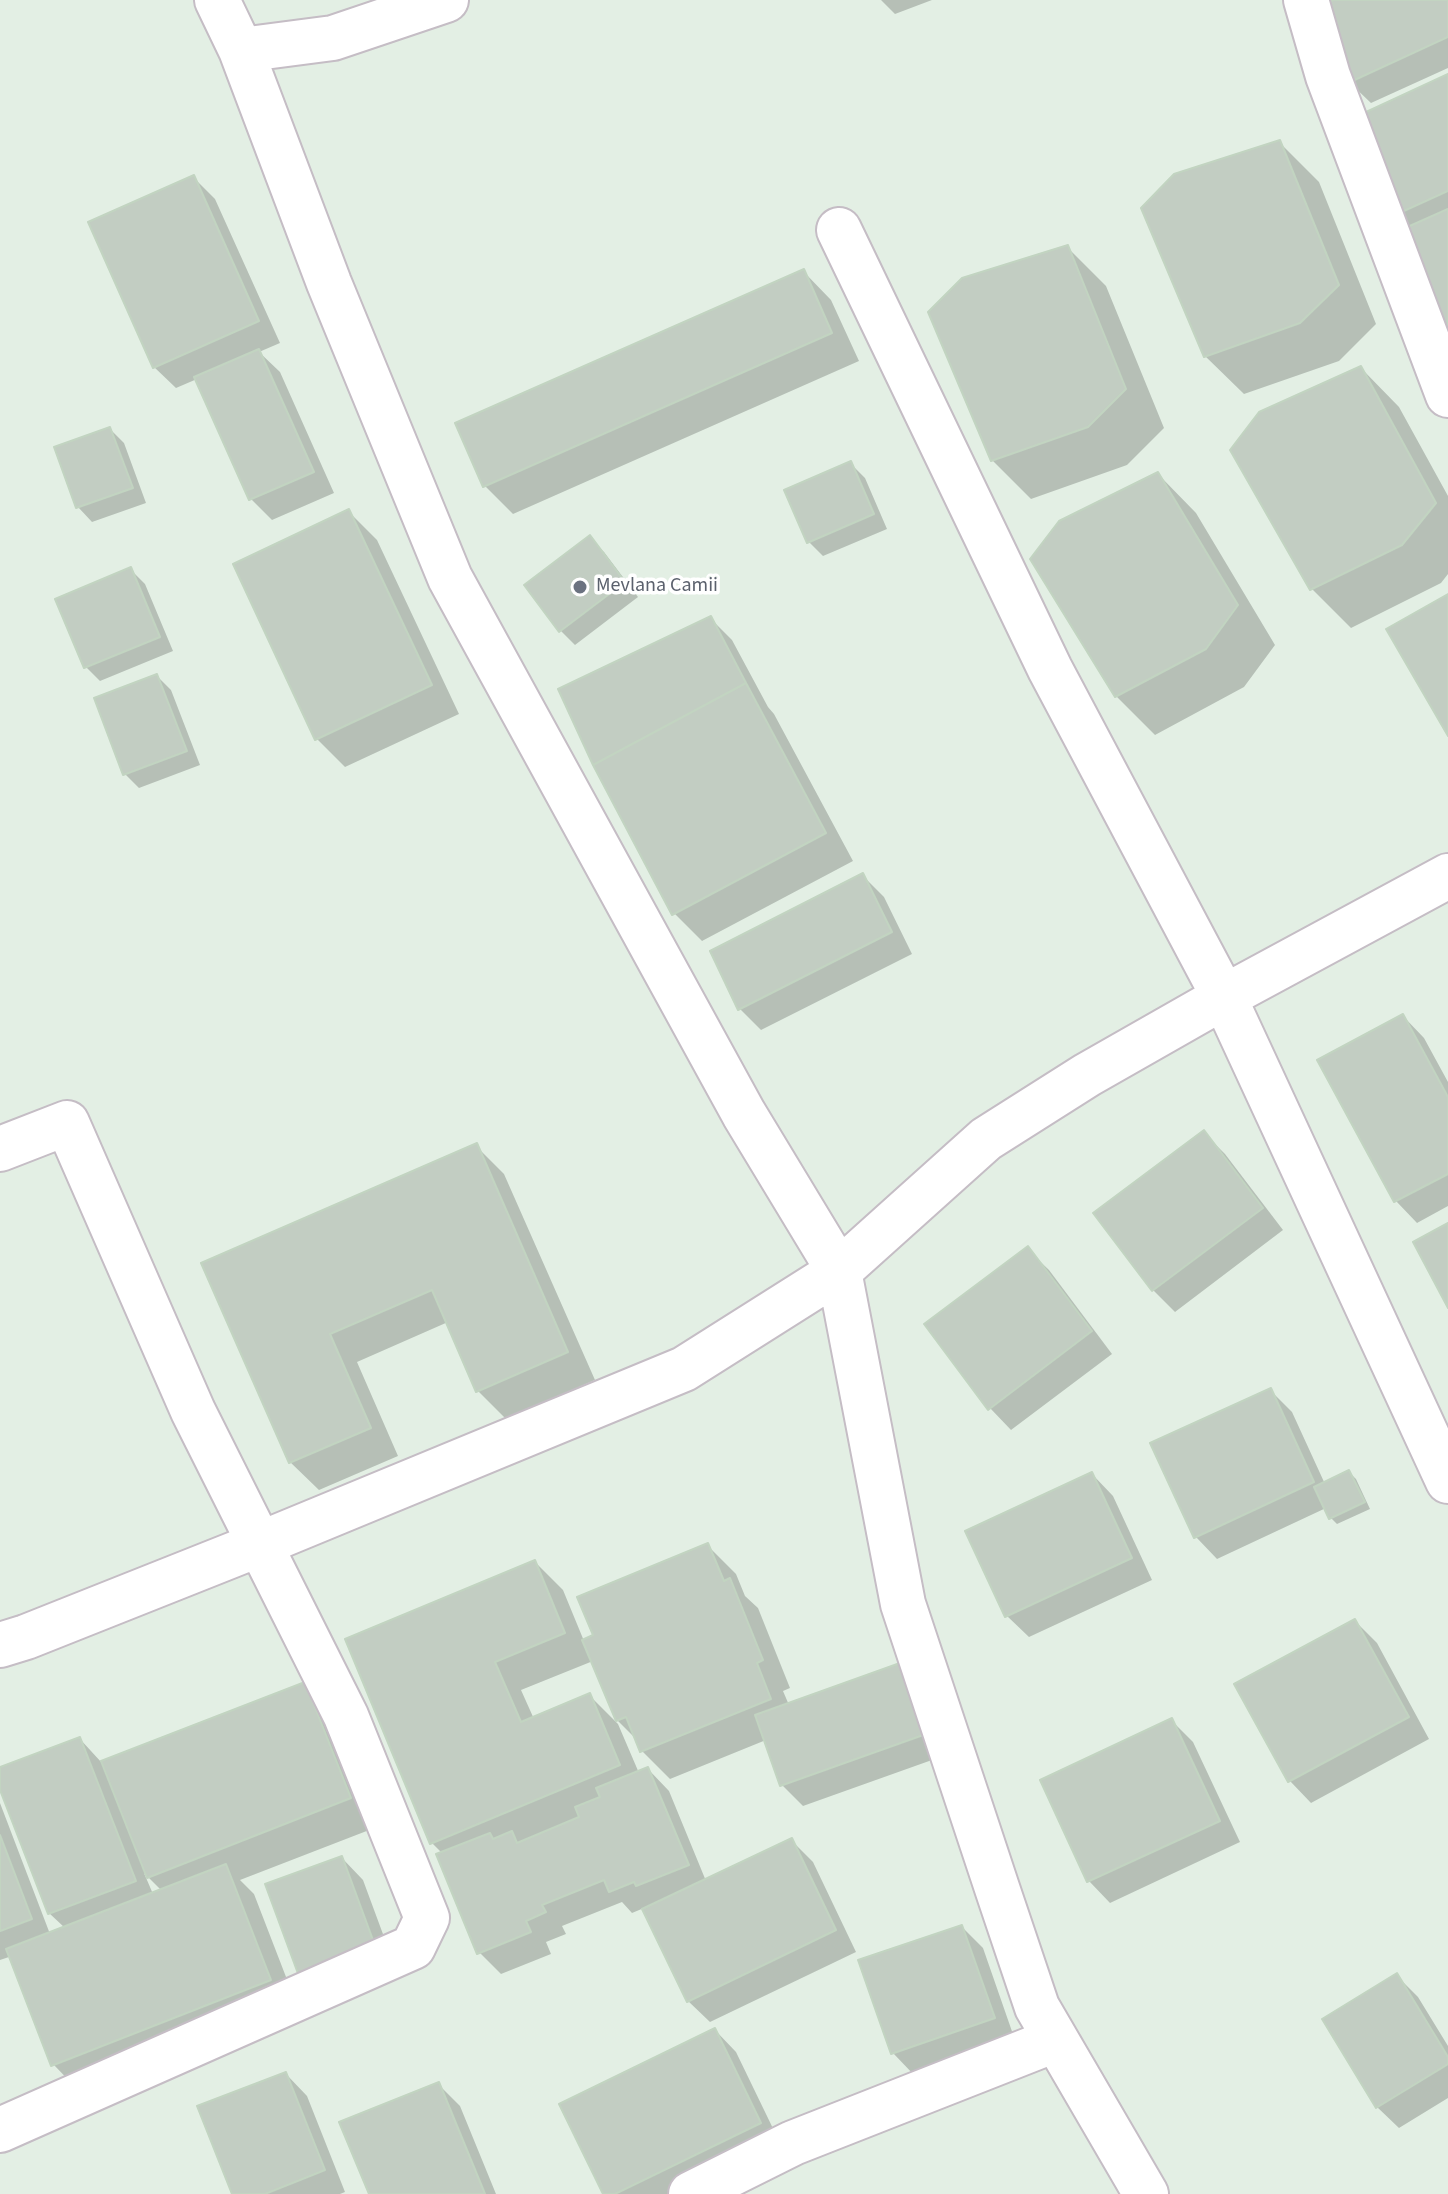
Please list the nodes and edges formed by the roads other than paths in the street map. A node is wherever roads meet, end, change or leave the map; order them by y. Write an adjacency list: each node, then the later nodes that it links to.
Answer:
1 (217, 0): 4 (street)
2 (446, 0): 4 (street)
3 (1306, 0): 6 (street)
4 (241, 50): 10 (street)
5 (839, 230): 8 (street)
6 (1448, 395)
7 (1448, 876): 8 (street)
8 (1224, 997): 10 (street); 11 (street)
9 (0, 1149): 12 (street)
10 (839, 1271): 12 (street); 14 (street)
11 (1448, 1481)
12 (260, 1544): 13 (street); 15 (street)
13 (0, 1645)
14 (1055, 2040): 16 (street); 17 (street)
15 (0, 2130)
16 (691, 2194)
17 (1146, 2194)

